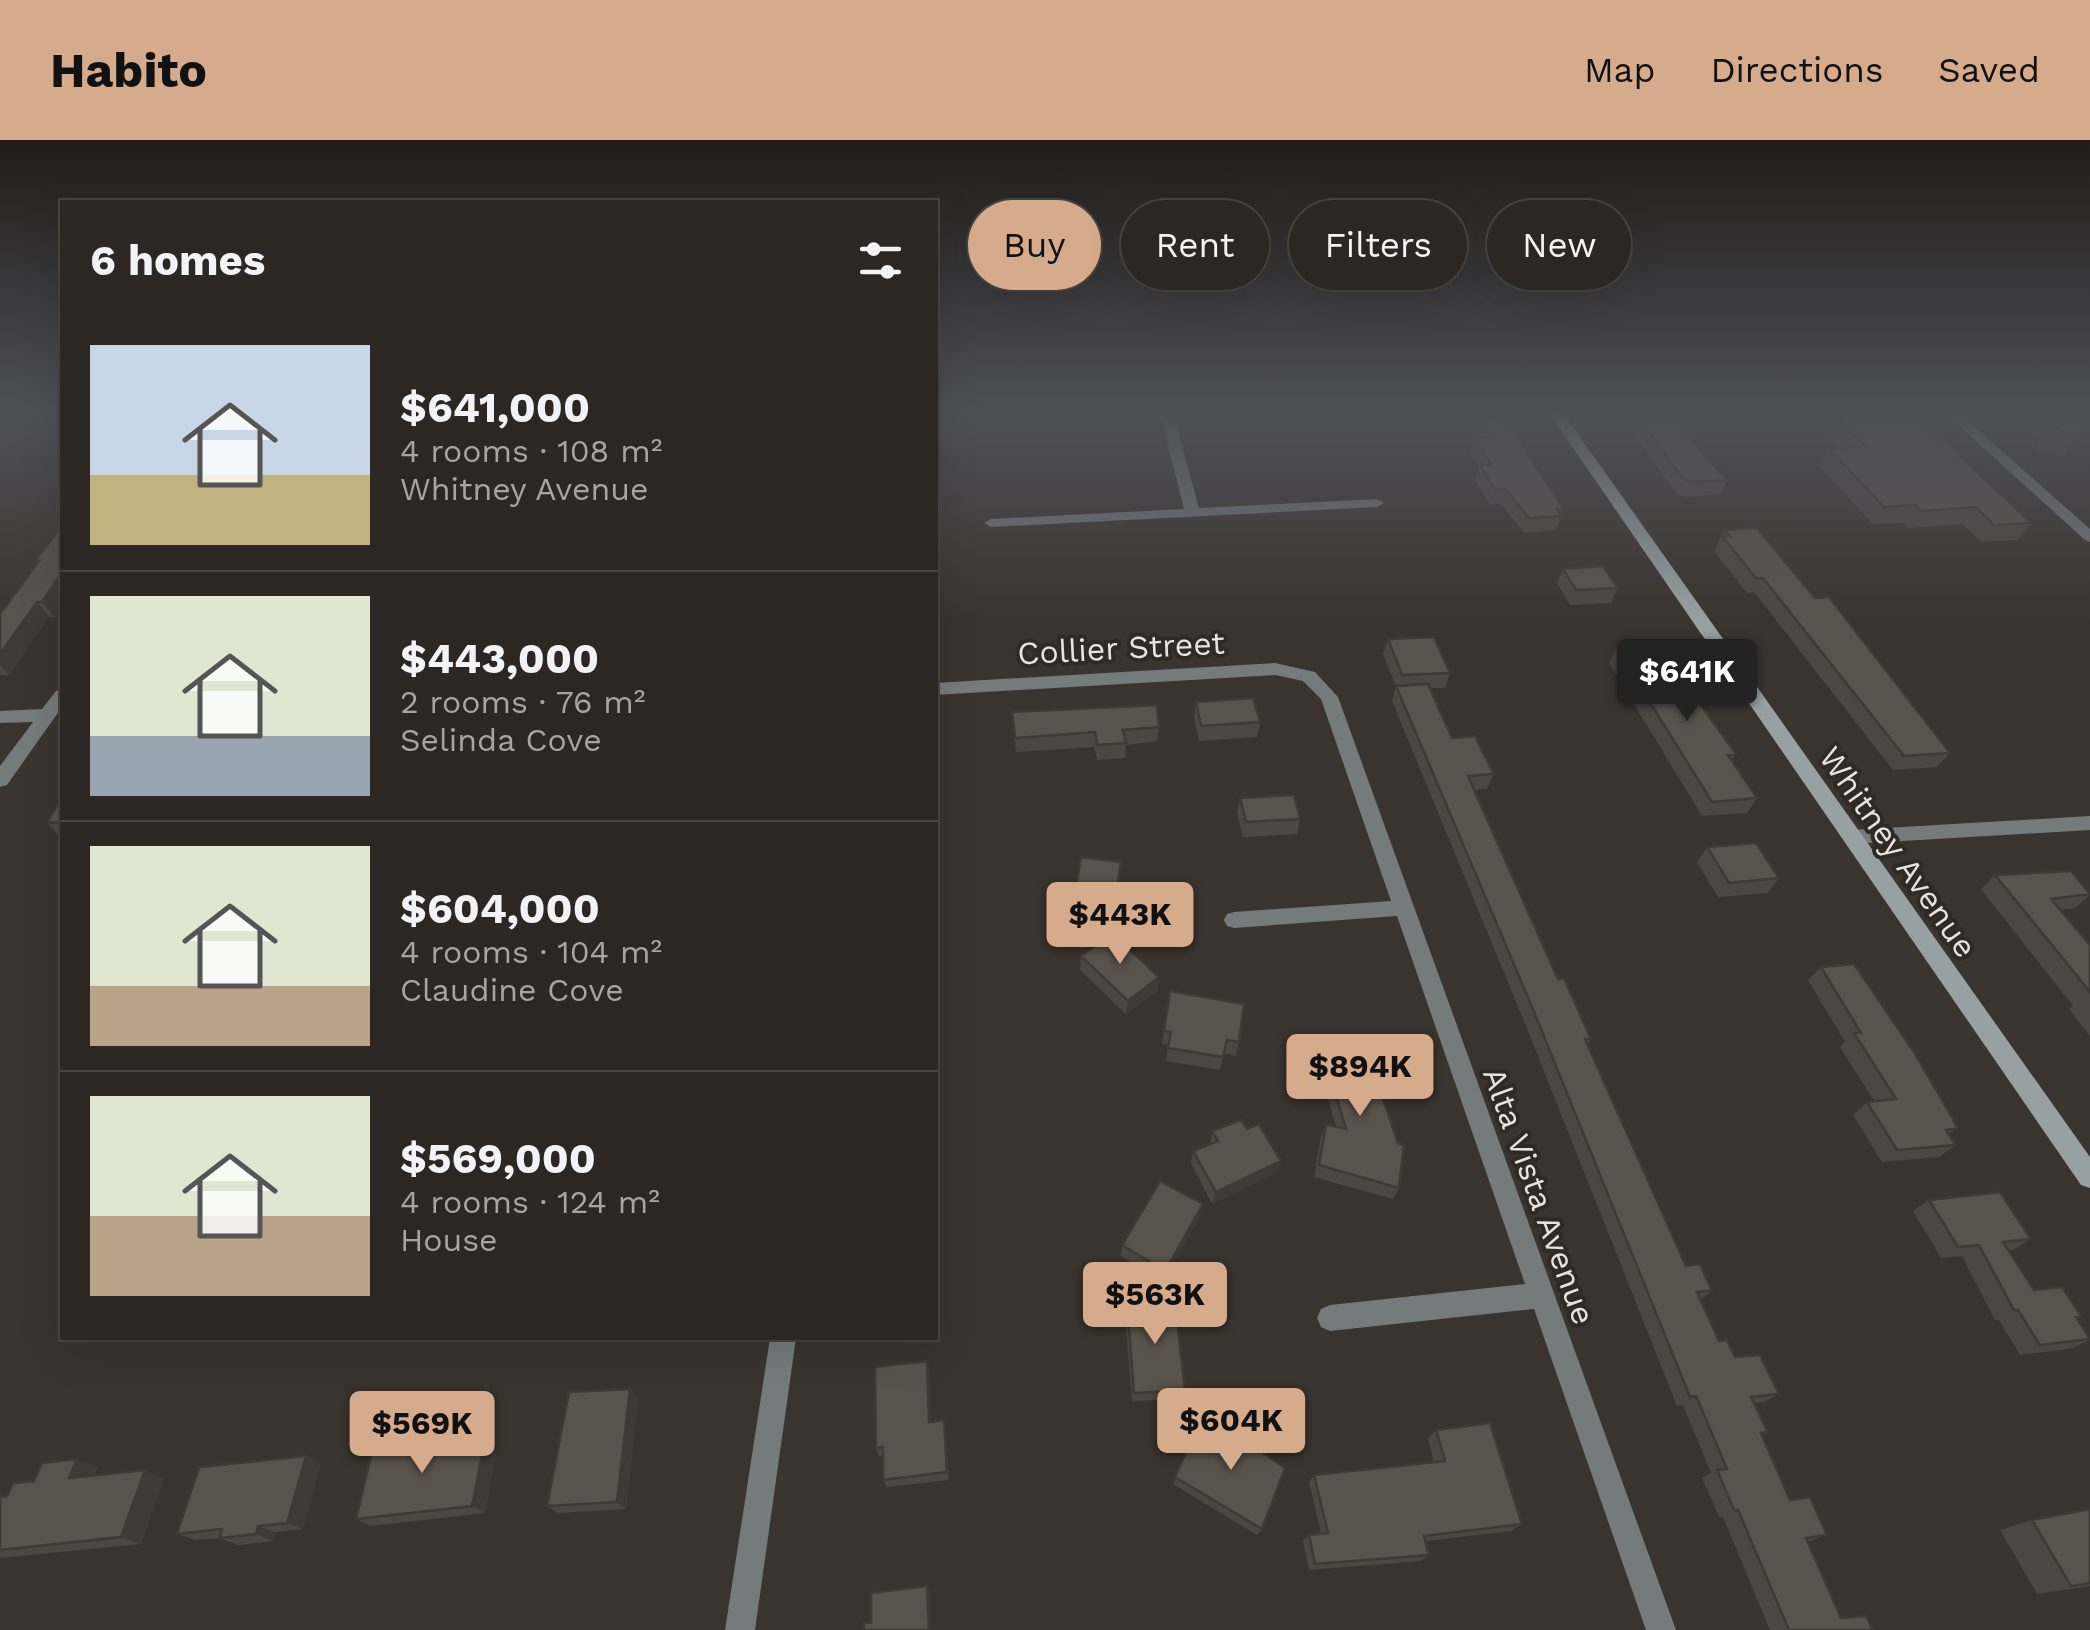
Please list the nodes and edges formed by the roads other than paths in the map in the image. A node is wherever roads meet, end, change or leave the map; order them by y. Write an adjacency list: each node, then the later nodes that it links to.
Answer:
1 (1184, 483): 5 (street)
2 (1604, 483): 15 (main road, Whitney Avenue)
3 (2029, 483): 7 (street)
4 (1377, 503): 5 (street)
5 (1192, 513): 6 (street)
6 (991, 524)
7 (2090, 537)
8 (1309, 676): 9 (street, Collier Street); 16 (street, Alta Vista Avenue)
9 (938, 690)
10 (60, 697): 11 (street)
11 (49, 714): 12 (street); 13 (street)
12 (0, 717)
13 (0, 780)
14 (2090, 823): 15 (street)
15 (1851, 837): 18 (main road, Whitney Avenue)
16 (1403, 908): 17 (street); 19 (street, Alta Vista Avenue)
17 (1234, 920)
18 (2090, 1177)
19 (1540, 1295): 20 (street); 23 (street, Alta Vista Avenue)
20 (1330, 1318)
21 (784, 1340): 22 (street)
22 (740, 1630)
23 (1661, 1630)

